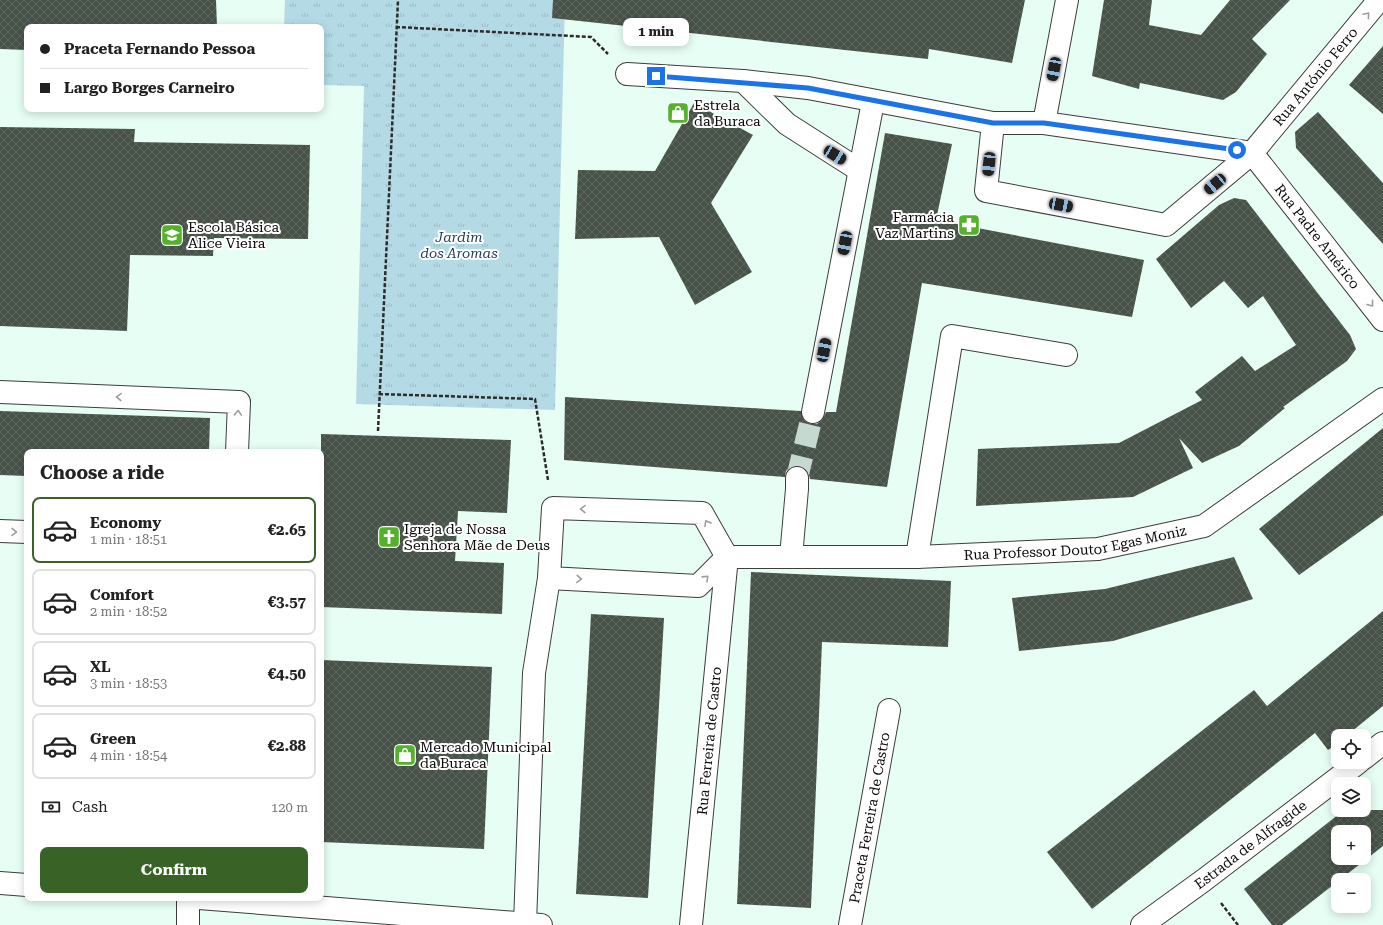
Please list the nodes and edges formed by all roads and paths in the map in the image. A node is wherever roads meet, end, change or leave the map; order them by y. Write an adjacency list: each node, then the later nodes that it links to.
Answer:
1 (398, 0): 4 (path)
2 (1067, 0): 9 (street)
3 (1379, 0): 10 (street, Rua António Ferro, one-way to 3)
4 (396, 27): 5 (path); 15 (path)
5 (627, 74): 6 (street)
6 (743, 81): 7 (street); 11 (street)
7 (873, 102): 8 (street); 11 (street)
8 (993, 123): 9 (street); 10 (street, Rua António Ferro)
9 (1044, 123): 10 (street)
10 (1252, 153): 12 (street, Rua Padre Américo, one-way to 12)
11 (859, 170): 17 (street)
12 (1383, 320)
13 (1066, 355): 26 (street)
14 (0, 392): 19 (street, one-way to 14)
15 (379, 394): 18 (path); 21 (path)
16 (1383, 400): 26 (street, Rua Professor Doutor Egas Moniz)
17 (813, 412)
18 (378, 431)
19 (237, 449)
20 (797, 478): 25 (street)
21 (553, 508): 24 (street, one-way to 21); 27 (street)
22 (0, 531): 23 (street, one-way to 23)
23 (24, 532)
24 (727, 557): 25 (street, Rua Professor Doutor Egas Moniz); 27 (street, one-way to 24); 38 (street, Rua Ferreira de Castro)
25 (791, 557): 26 (street, Rua Professor Doutor Egas Moniz)
26 (917, 557)
27 (549, 578): 36 (street)
28 (890, 710): 39 (street, Praceta Ferreira de Castro)
29 (1383, 743): 30 (street)
30 (1371, 752)
31 (1350, 769): 40 (street, Estrada de Alfragide)
32 (0, 883): 33 (street)
33 (24, 885)
34 (188, 901): 37 (street)
35 (257, 901): 36 (street)
36 (533, 924)
37 (188, 925)
38 (691, 925)
39 (850, 925)
40 (1142, 925)

